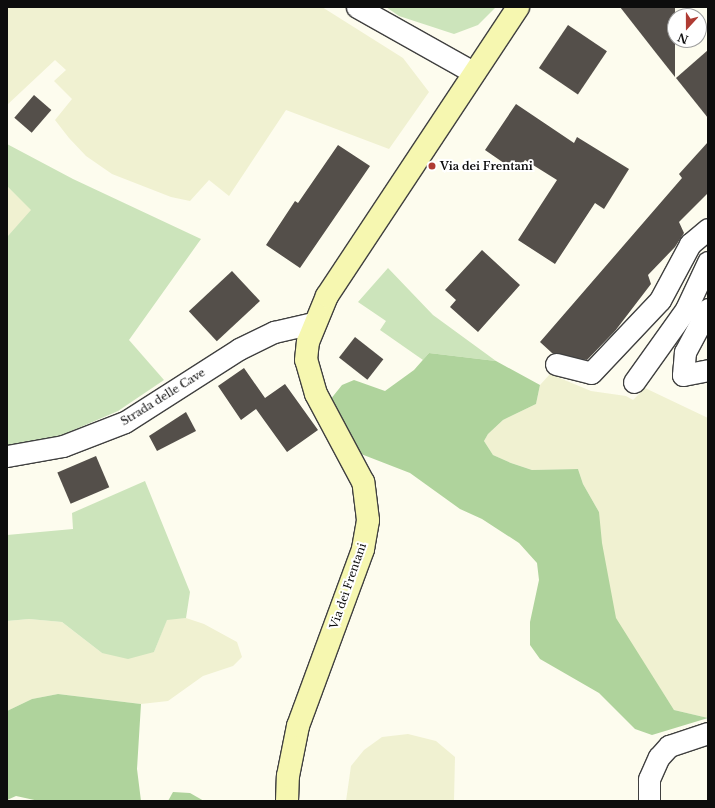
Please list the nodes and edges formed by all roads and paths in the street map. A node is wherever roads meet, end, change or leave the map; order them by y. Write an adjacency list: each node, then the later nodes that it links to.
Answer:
1 (358, 7): 3 (street)
2 (518, 7): 3 (main road, Via dei Frentani)
3 (473, 72): 7 (main road, Via dei Frentani)
4 (708, 229): 8 (street)
5 (708, 262): 10 (street)
6 (708, 309): 9 (street)
7 (313, 323): 11 (street, Strada delle Cave); 13 (main road, Via dei Frentani)
8 (556, 364)
9 (708, 370)
10 (634, 382)
11 (7, 456)
12 (708, 733): 14 (street)
13 (287, 801)
14 (649, 801)

